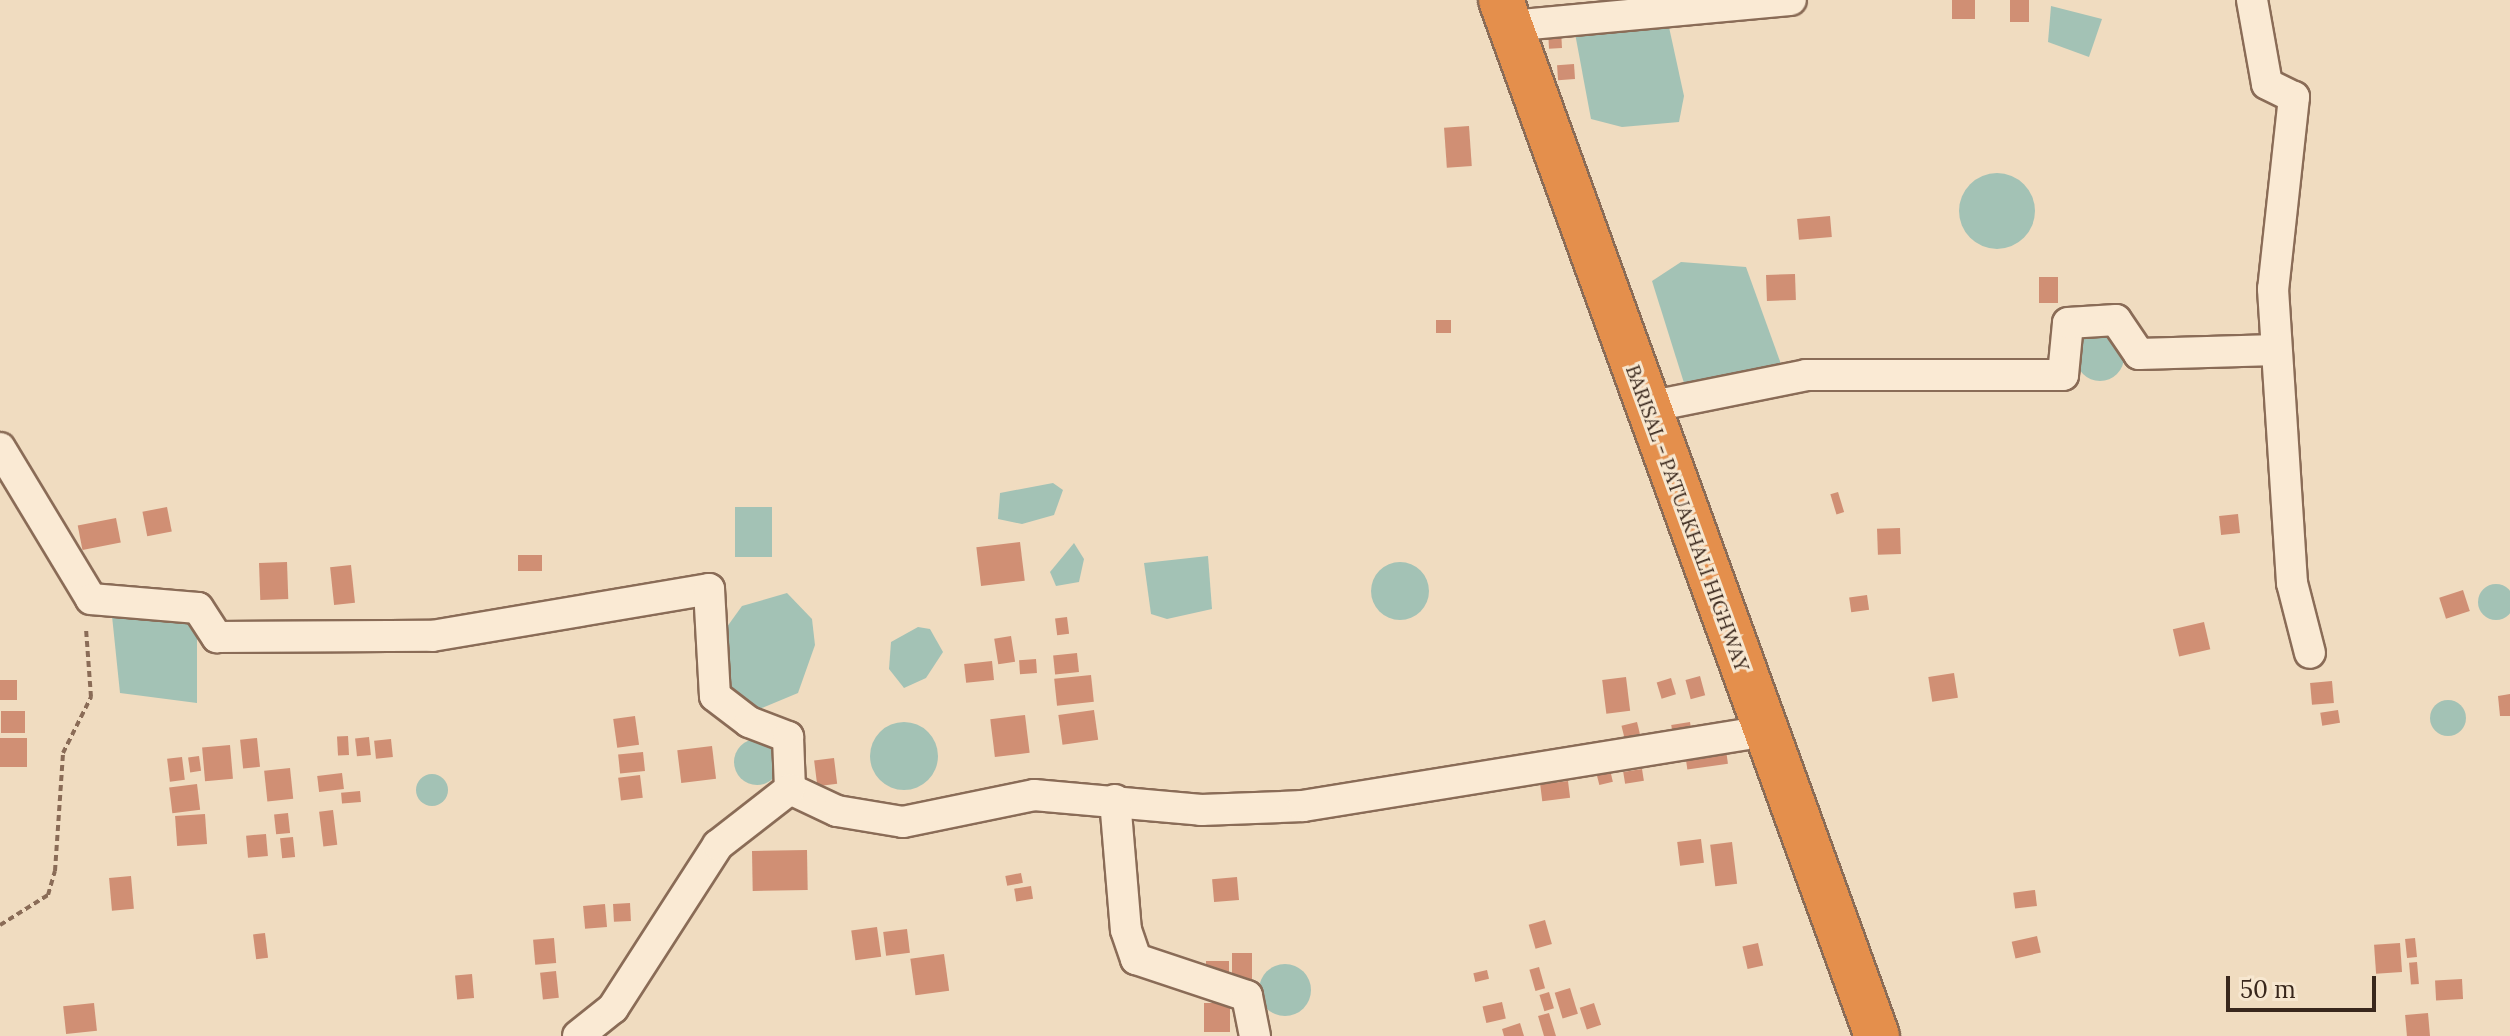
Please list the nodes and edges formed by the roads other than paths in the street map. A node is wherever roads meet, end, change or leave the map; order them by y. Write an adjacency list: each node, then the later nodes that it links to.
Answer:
1 (1791, 0): 3 (street)
2 (2252, 0): 4 (street)
3 (1506, 13): 5 (highway, BARISAL - PATUAKHALI HIGHWAY)
4 (2276, 350): 5 (street); 7 (street)
5 (1648, 407): 8 (highway, BARISAL - PATUAKHALI HIGHWAY)
6 (0, 448): 9 (street)
7 (2310, 653)
8 (1766, 731): 10 (street); 13 (highway, BARISAL - PATUAKHALI HIGHWAY)
9 (790, 789): 10 (street); 11 (street)
10 (1115, 800): 12 (street)
11 (578, 1036)
12 (1255, 1036)
13 (1877, 1036)

